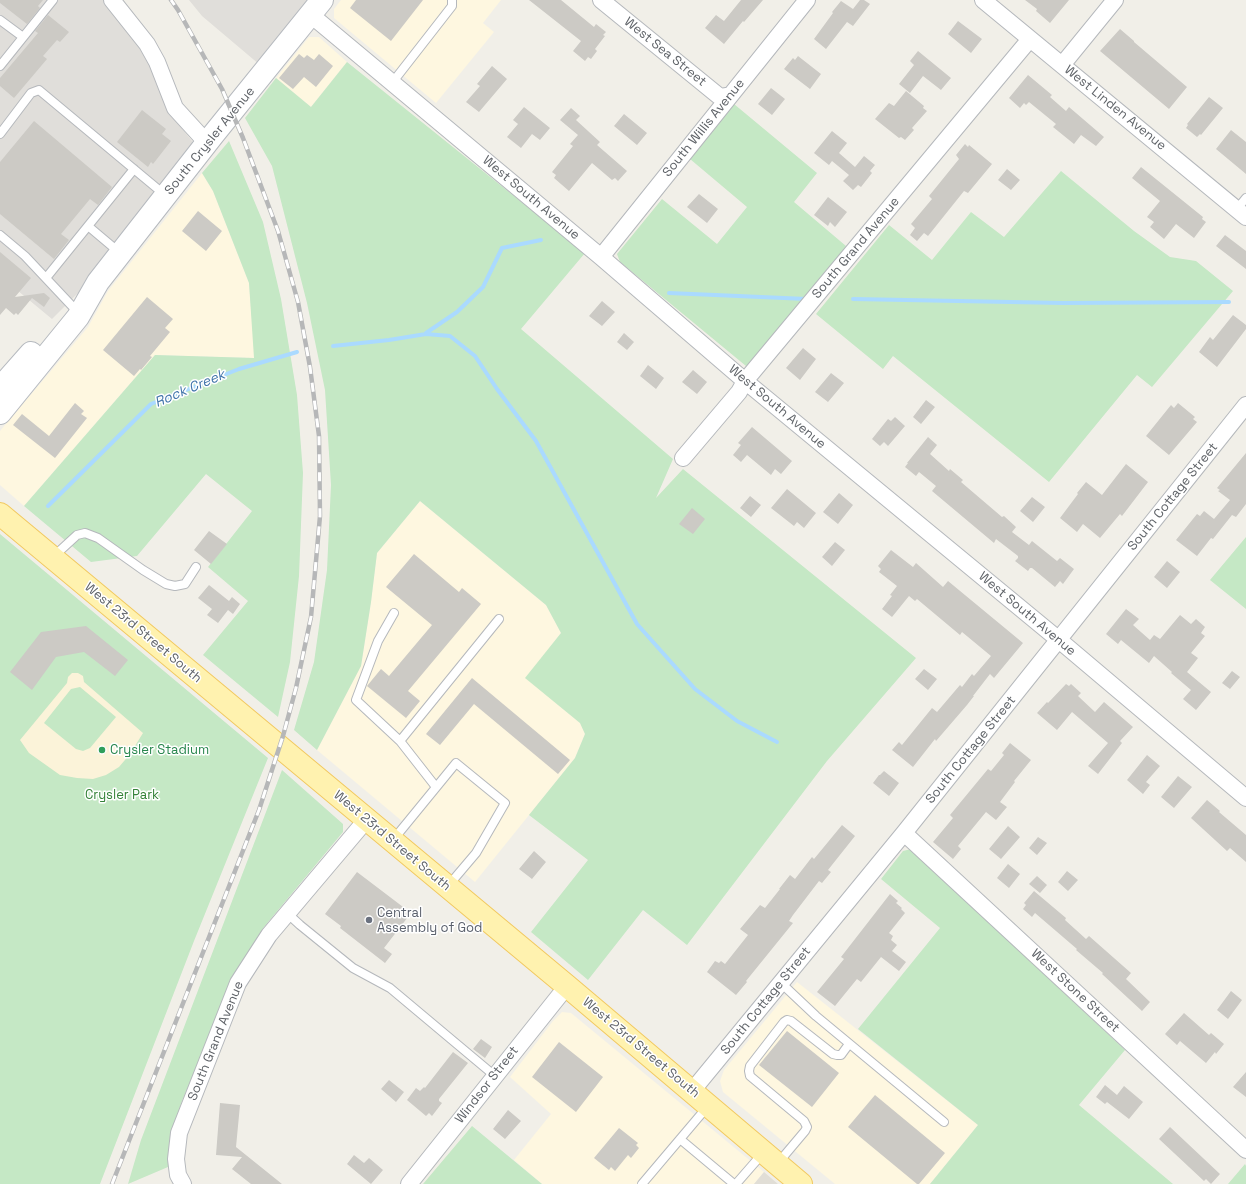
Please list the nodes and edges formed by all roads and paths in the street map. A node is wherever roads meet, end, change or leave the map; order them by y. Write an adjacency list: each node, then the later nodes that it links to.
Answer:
1 (53, 0): 10 (lane)
2 (112, 0): 17 (street)
3 (452, 0): 14 (lane)
4 (601, 0): 15 (street, West Sea Street)
5 (807, 0): 15 (street, South Willis Avenue)
6 (983, 0): 11 (street, West Linden Avenue)
7 (1115, 0): 12 (street)
8 (316, 8): 14 (street, West South Avenue); 17 (main road, South Crysler Avenue)
9 (0, 20): 10 (lane)
10 (23, 37): 13 (lane)
11 (1030, 39): 12 (street, West Linden Avenue); 28 (street, South Grand Avenue)
12 (1062, 65): 20 (street, West Linden Avenue)
13 (0, 66)
14 (392, 83): 24 (street, West South Avenue)
15 (731, 95): 24 (street, South Willis Avenue)
16 (0, 134): 18 (lane)
17 (207, 143): 19 (main road, South Crysler Avenue)
18 (134, 169): 19 (lane); 21 (lane)
19 (166, 196): 23 (main road, South Crysler Avenue)
20 (1243, 208)
21 (88, 226): 23 (lane); 25 (lane)
22 (0, 235): 25 (lane)
23 (120, 254): 26 (main road, South Crysler Avenue)
24 (601, 257): 28 (street, West South Avenue)
25 (46, 278): 27 (lane)
26 (98, 282): 27 (main road, South Crysler Avenue); 31 (main road, South Crysler Avenue)
27 (72, 306): 29 (main road, South Crysler Avenue)
28 (745, 381): 32 (street, South Grand Avenue); 38 (street, West South Avenue)
29 (2, 383)
30 (1246, 405): 38 (street, South Cottage Street)
31 (0, 413)
32 (683, 458)
33 (0, 514): 34 (main road, West 23rd Street South)
34 (52, 558): 35 (lane); 42 (main road, West 23rd Street South)
35 (196, 566)
36 (394, 613): 39 (lane)
37 (499, 619): 39 (lane)
38 (1059, 640): 41 (street, West South Avenue); 43 (street, South Cottage Street)
39 (400, 741): 40 (lane)
40 (436, 787): 44 (lane); 45 (lane)
41 (1246, 798)
42 (366, 819): 44 (main road, West 23rd Street South); 46 (street, South Grand Avenue)
43 (904, 833): 47 (street, South Cottage Street); 54 (street, West Stone Street)
44 (392, 841): 45 (main road, West 23rd Street South)
45 (447, 887): 48 (main road, West 23rd Street South)
46 (287, 913): 50 (lane); 56 (street, South Grand Avenue)
47 (781, 983): 49 (lane); 51 (street, South Cottage Street)
48 (567, 986): 50 (street, Windsor Street); 51 (main road, West 23rd Street South)
49 (849, 1044): 52 (lane); 55 (lane)
50 (494, 1076): 57 (street, Windsor Street)
51 (700, 1098): 53 (lane); 55 (main road, West 23rd Street South)
52 (944, 1122)
53 (680, 1139): 58 (lane); 59 (lane)
54 (1246, 1150)
55 (770, 1158): 59 (lane); 60 (main road, West 23rd Street South)
56 (183, 1184)
57 (409, 1184)
58 (642, 1184)
59 (735, 1184)
60 (801, 1184)

